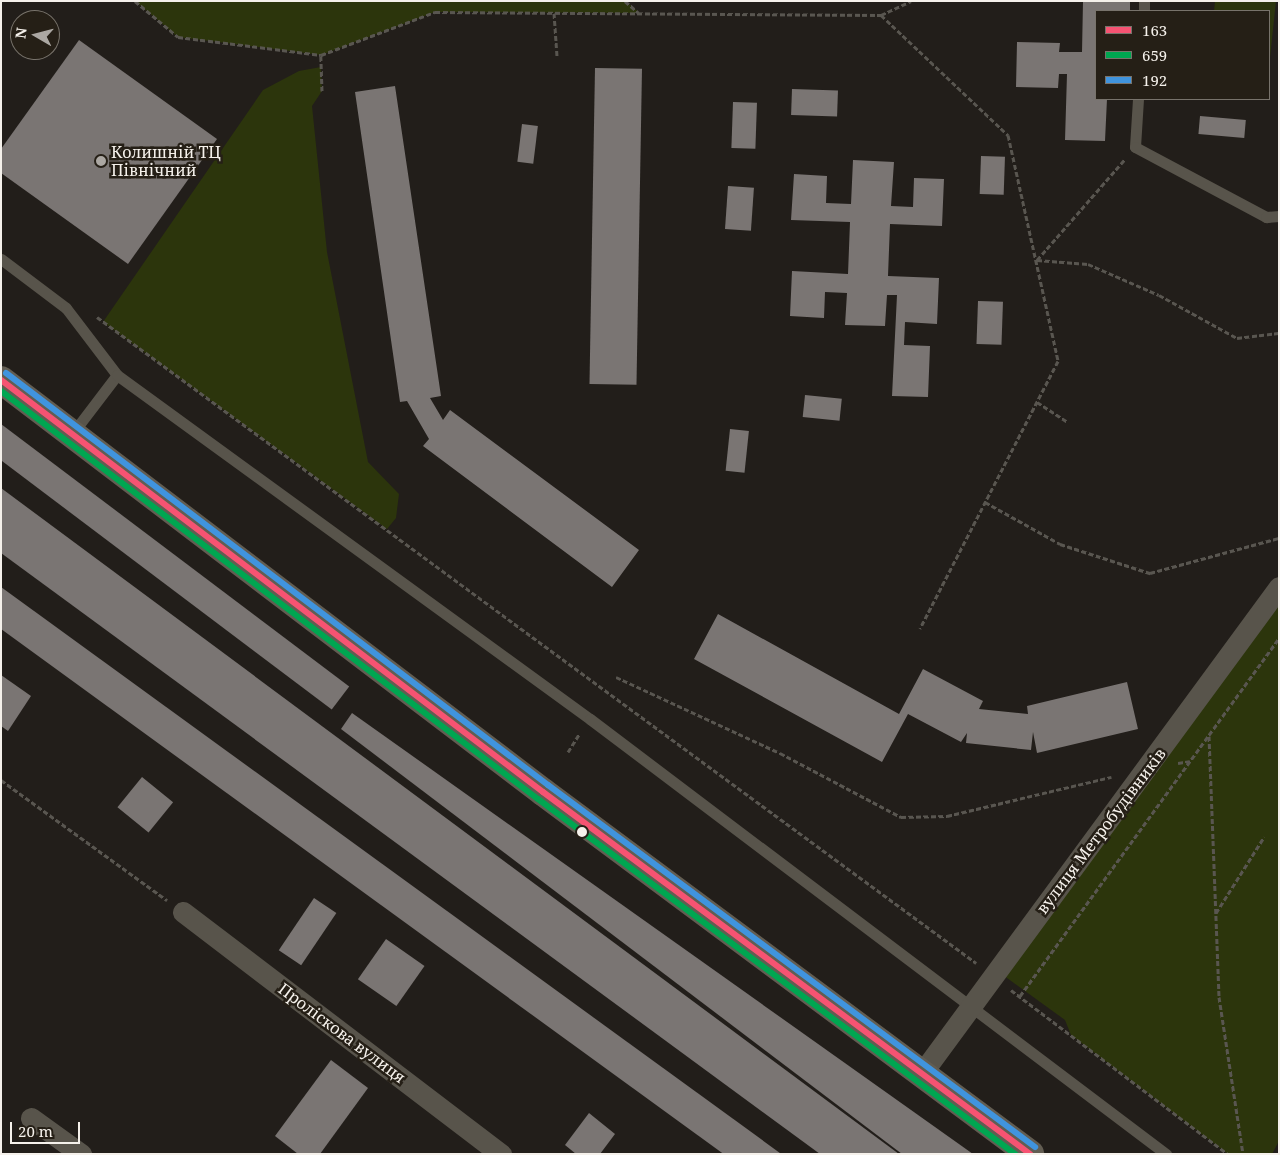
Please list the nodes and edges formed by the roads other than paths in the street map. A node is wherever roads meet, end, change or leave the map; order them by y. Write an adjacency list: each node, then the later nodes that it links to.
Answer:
1 (1138, 100): 2 (lane)
2 (1279, 216)
3 (1, 259): 4 (lane)
4 (117, 375): 6 (lane); 9 (lane)
5 (1, 380): 6 (main road)
6 (72, 434): 10 (main road)
7 (1279, 587): 9 (street, вулиця Метробудівників)
8 (183, 912): 13 (street, Проліскова вулиця)
9 (970, 1007): 10 (street, вулиця Метробудівників); 15 (lane)
10 (922, 1073): 14 (main road)
11 (31, 1118): 12 (street)
12 (81, 1154)
13 (502, 1154)
14 (1030, 1154)
15 (1166, 1154)

